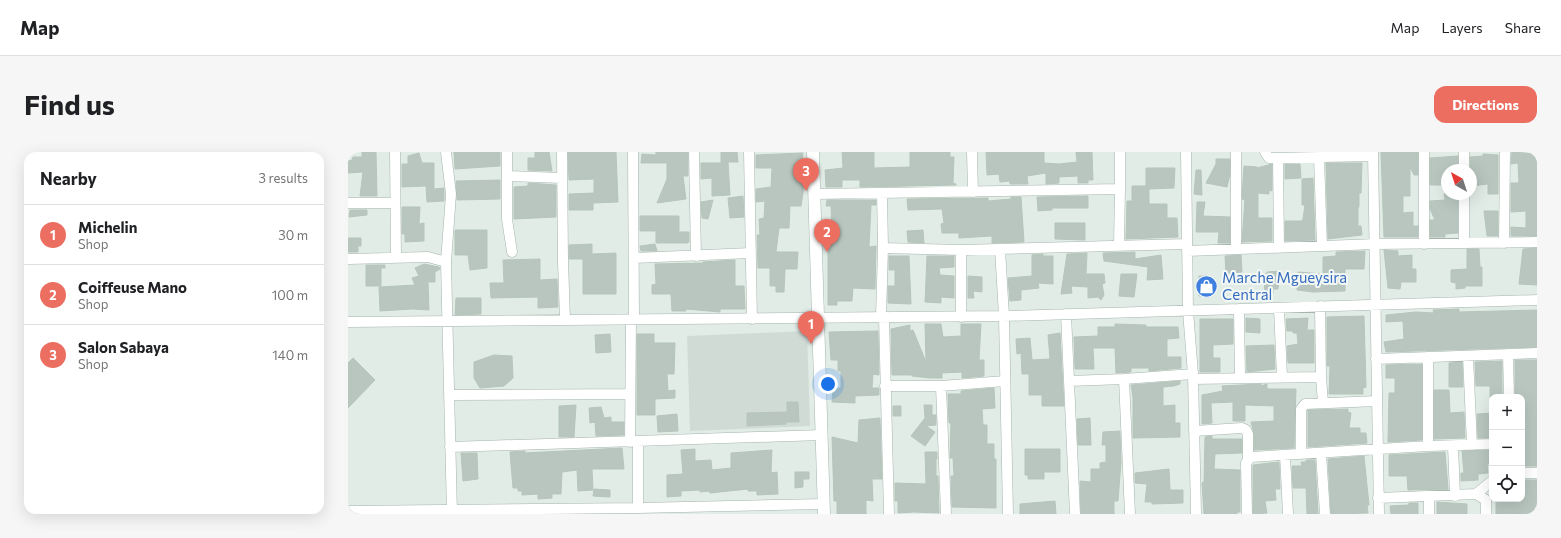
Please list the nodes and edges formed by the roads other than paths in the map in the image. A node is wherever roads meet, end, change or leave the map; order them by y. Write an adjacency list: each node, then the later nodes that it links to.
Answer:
1 (395, 152): 29 (street)
2 (446, 152): 49 (street)
3 (507, 152): 21 (street)
4 (562, 152): 22 (street)
5 (633, 152): 47 (street)
6 (694, 152): 45 (street)
7 (749, 152): 44 (street)
8 (813, 152): 26 (street)
9 (972, 152): 24 (street)
10 (1120, 152): 23 (street)
11 (1186, 152): 39 (street)
12 (1236, 152): 40 (street)
13 (1265, 152): 19 (street)
14 (1424, 152): 34 (street)
15 (1464, 152): 20 (street)
16 (1505, 152): 32 (street)
17 (1373, 154): 18 (street); 33 (street)
18 (1319, 157): 19 (street); 36 (street)
19 (1278, 158): 37 (street)
20 (1464, 164)
21 (507, 176): 22 (street); 43 (street)
22 (562, 178): 64 (street)
23 (1120, 189): 24 (street); 35 (street)
24 (973, 192): 25 (street)
25 (882, 193): 26 (street); 38 (street)
26 (814, 194): 60 (street)
27 (1464, 200): 31 (street)
28 (348, 203): 29 (street)
29 (395, 203): 46 (street)
30 (1537, 242): 32 (street)
31 (1464, 243): 32 (street); 34 (street)
32 (1504, 243)
33 (1376, 244): 34 (street); 36 (street); 52 (street)
34 (1424, 244)
35 (1119, 245): 39 (street); 41 (street)
36 (1322, 246): 37 (street)
37 (1279, 247): 40 (street)
38 (883, 248): 42 (street); 58 (street)
39 (1187, 248): 40 (street); 55 (street)
40 (1236, 248)
41 (1000, 249): 42 (street); 57 (street)
42 (961, 250): 59 (street)
43 (512, 252)
44 (751, 253): 45 (street); 62 (street)
45 (696, 256): 47 (street)
46 (396, 258): 48 (street); 49 (street)
47 (634, 258): 61 (street)
48 (348, 259)
49 (446, 262): 63 (street)
50 (1537, 300): 52 (street)
51 (1320, 306): 52 (street); 53 (street); 73 (street)
52 (1375, 306): 70 (street)
53 (1279, 308): 54 (street); 72 (street)
54 (1239, 309): 55 (street); 74 (street)
55 (1188, 311): 56 (street); 71 (street)
56 (1066, 314): 57 (street); 77 (street)
57 (1004, 316): 59 (street); 76 (street)
58 (883, 317): 59 (street); 60 (street); 78 (street)
59 (961, 317)
60 (818, 318): 62 (street); 86 (street)
61 (632, 319): 62 (street); 64 (street); 80 (street)
62 (752, 319)
63 (448, 320): 64 (street); 65 (street); 82 (street)
64 (565, 320)
65 (348, 322)
66 (1537, 353): 67 (street)
67 (1508, 354): 68 (street); 81 (street)
68 (1468, 356): 69 (street); 89 (street)
69 (1428, 357): 70 (street); 90 (street)
70 (1376, 358): 83 (street)
71 (1193, 376): 74 (street); 75 (street); 85 (street)
72 (1282, 377): 73 (street); 74 (street)
73 (1322, 377): 84 (street)
74 (1240, 378)
75 (1124, 379): 77 (street); 114 (street)
76 (1006, 381): 79 (street); 112 (street)
77 (1070, 381): 113 (street)
78 (885, 386): 79 (street); 110 (street)
79 (941, 386): 111 (street)
80 (630, 394): 82 (street); 87 (street)
81 (1509, 394)
82 (450, 395): 92 (street)
83 (1377, 401): 84 (street); 93 (street)
84 (1323, 403): 95 (street)
85 (1194, 431): 97 (street); 115 (street)
86 (822, 435): 87 (street); 106 (street)
87 (634, 442): 92 (street); 105 (street)
88 (1489, 444): 89 (street)
89 (1472, 445): 91 (street)
90 (1428, 446): 91 (street); 93 (street)
91 (1453, 446): 102 (street)
92 (450, 447): 109 (street)
93 (1378, 449): 94 (street); 104 (street)
94 (1321, 453): 95 (street); 118 (street)
95 (1301, 454): 96 (street)
96 (1285, 455): 97 (street); 117 (street)
97 (1248, 459): 116 (street)
98 (1525, 473): 99 (street)
99 (1537, 473)
100 (1489, 483): 101 (street)
101 (1476, 494): 102 (street); 121 (street)
102 (1456, 496): 103 (street)
103 (1429, 497): 104 (street); 120 (street)
104 (1378, 498): 119 (street)
105 (638, 508): 107 (street); 109 (street)
106 (824, 509): 107 (street)
107 (760, 510)
108 (348, 511): 109 (street)
109 (452, 511)
110 (889, 514)
111 (946, 514)
112 (1008, 514)
113 (1075, 514)
114 (1130, 514)
115 (1196, 514)
116 (1247, 514)
117 (1288, 514)
118 (1325, 514)
119 (1379, 514)
120 (1429, 514)
121 (1486, 514)

